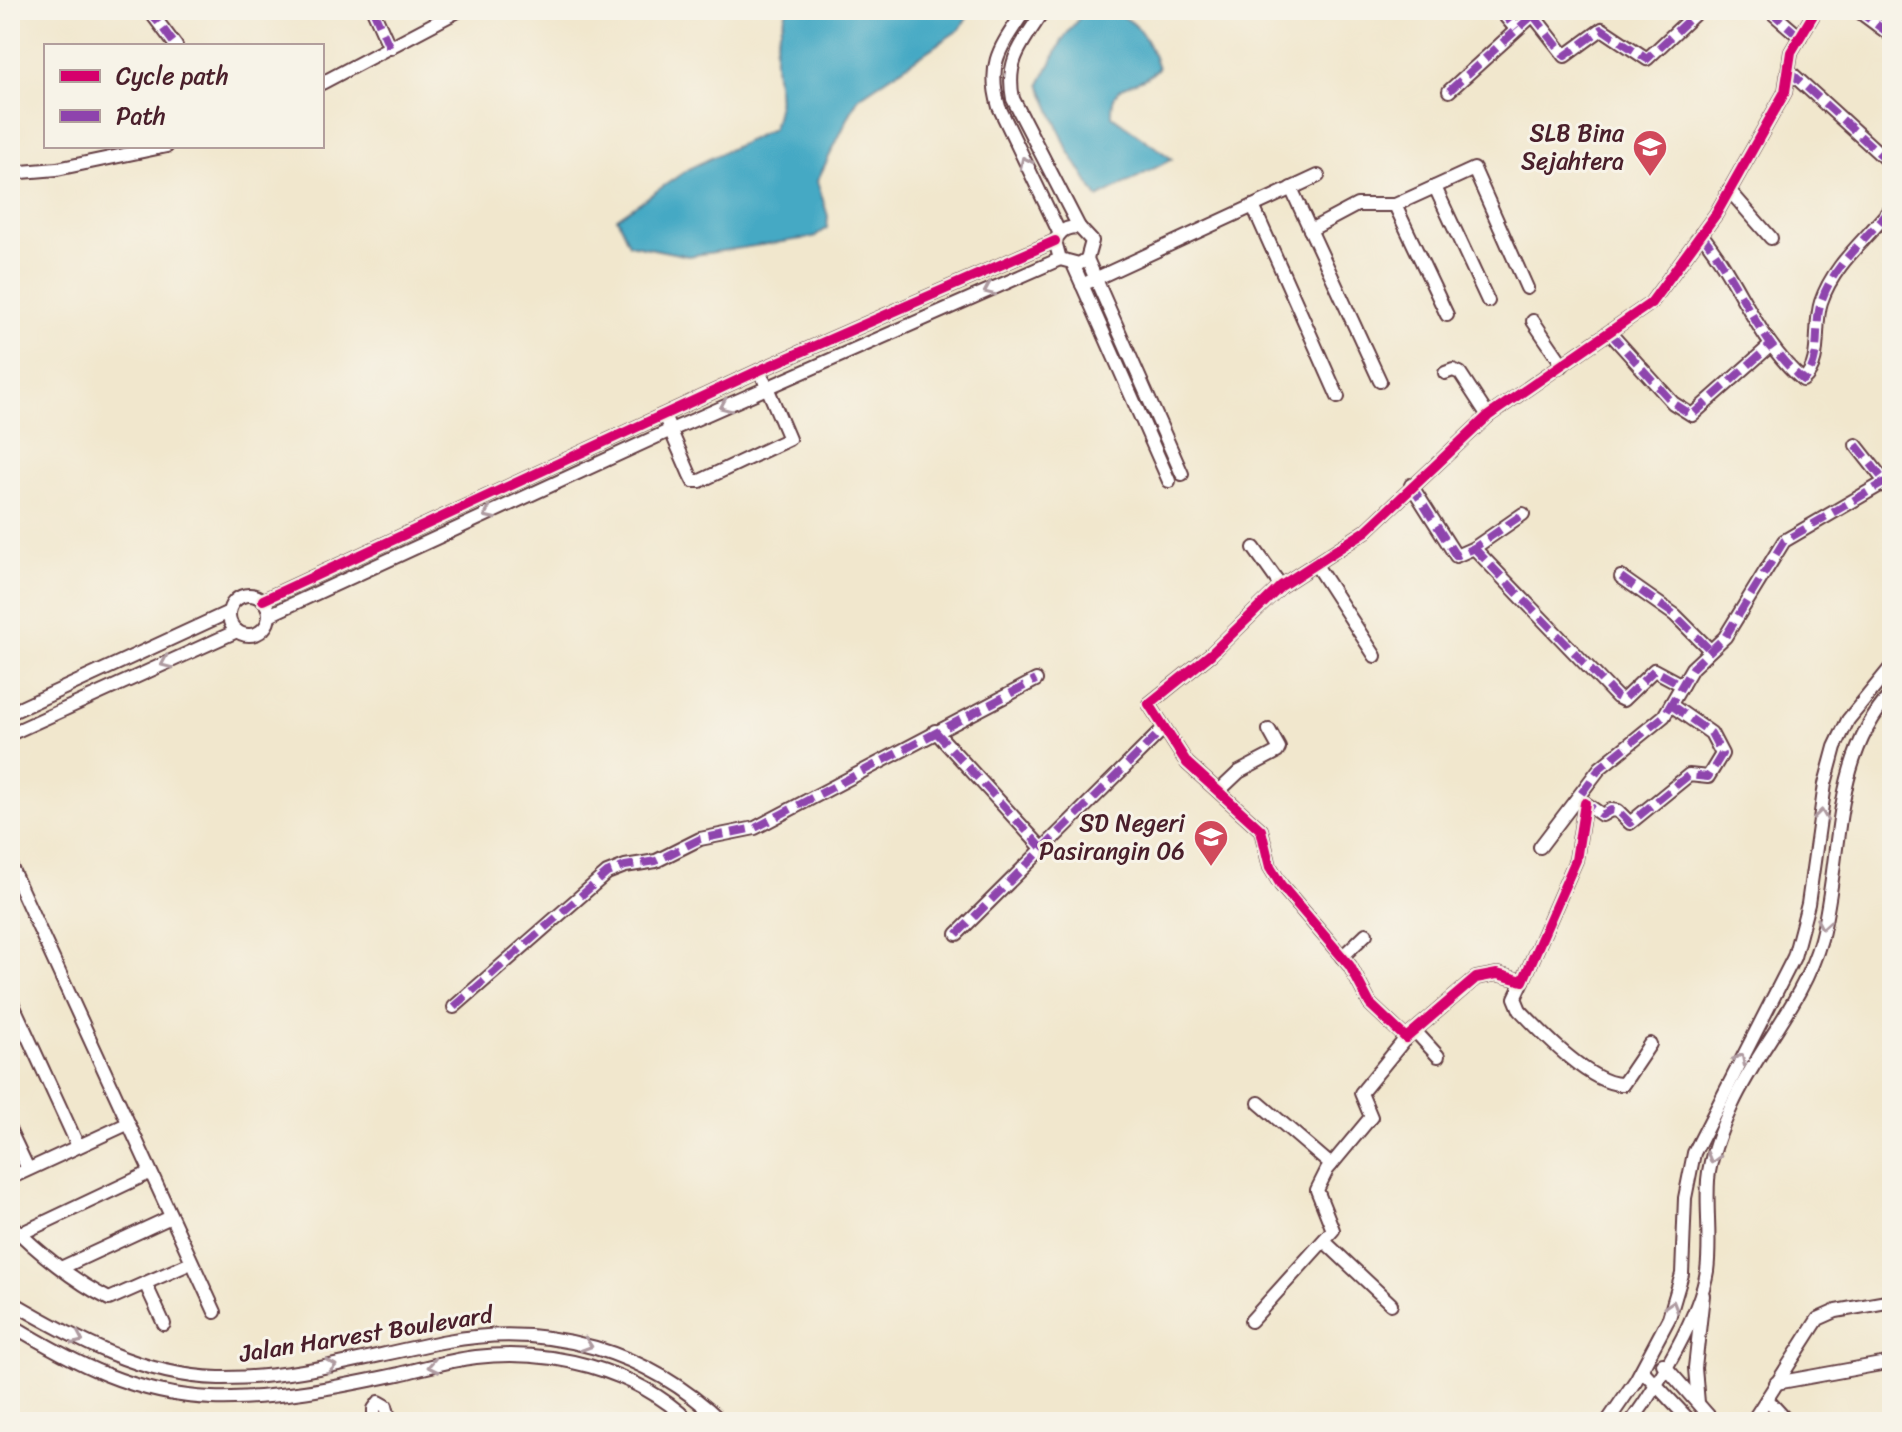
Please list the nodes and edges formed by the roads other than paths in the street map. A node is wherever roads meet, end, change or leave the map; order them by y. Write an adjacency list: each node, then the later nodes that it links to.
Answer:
1 (149, 10): 15 (street)
2 (373, 10): 16 (street)
3 (460, 10): 16 (street)
4 (1025, 10): 33 (street, one-way to 4)
5 (1044, 10): 30 (street)
6 (1500, 10): 12 (street)
7 (1769, 10): 14 (street)
8 (1816, 10): 14 (street)
9 (1857, 10): 13 (street)
10 (1697, 11): 11 (street)
11 (1534, 13): 12 (street)
12 (1516, 29): 19 (street)
13 (1892, 36)
14 (1800, 37): 17 (street)
15 (174, 44)
16 (390, 48): 18 (street)
17 (1789, 71): 21 (street); 26 (street)
18 (324, 82)
19 (1449, 91)
20 (157, 148): 22 (street)
21 (1892, 165)
22 (10, 173)
23 (1318, 176): 25 (street)
24 (1435, 187): 27 (street); 39 (street); 40 (street)
25 (1291, 188): 28 (street); 31 (street)
26 (1729, 190): 32 (street); 34 (street)
27 (1395, 205): 31 (street); 41 (street)
28 (1253, 206): 37 (street); 50 (street)
29 (1892, 207): 44 (street)
30 (1079, 227): 33 (street); 35 (street)
31 (1310, 230): 48 (street)
32 (1701, 234): 43 (street); 44 (street)
33 (1057, 237): 36 (street); 46 (street)
34 (1771, 238)
35 (1087, 259): 36 (street); 37 (street)
36 (1067, 261): 38 (street); 49 (street, one-way to 49)
37 (1096, 278): 38 (street); 55 (street)
38 (1082, 285): 57 (street)
39 (1527, 288)
40 (1488, 301)
41 (1447, 315)
42 (1533, 321): 45 (street)
43 (1610, 333): 44 (street); 45 (street)
44 (1771, 345)
45 (1563, 365): 52 (street)
46 (760, 370): 49 (street); 51 (street)
47 (1445, 373): 52 (street)
48 (1380, 381)
49 (768, 387): 53 (street, one-way to 53); 53 (street)
50 (1338, 397)
51 (663, 414): 53 (street); 65 (street)
52 (1488, 416): 58 (street)
53 (671, 430): 67 (street, one-way to 67)
54 (1856, 445): 56 (street)
55 (1182, 474)
56 (1889, 480): 69 (street)
57 (1169, 481)
58 (1411, 485): 61 (street); 62 (street)
59 (1523, 514): 61 (street)
60 (1254, 548): 64 (street)
61 (1474, 548): 73 (street)
62 (1316, 565): 64 (street); 70 (street)
63 (1621, 577): 69 (street)
64 (1281, 586): 77 (street)
65 (263, 600): 66 (street); 67 (street)
66 (229, 612): 68 (street); 76 (street)
67 (269, 615): 68 (street)
68 (237, 631): 80 (street, one-way to 80)
69 (1710, 650): 73 (street)
70 (1375, 656)
71 (1892, 666): 118 (street, one-way to 71)
72 (1036, 680): 79 (street)
73 (1682, 685): 75 (street)
74 (1892, 693): 109 (street, one-way to 109)
75 (1671, 705): 82 (street); 82 (street)
76 (10, 713)
77 (1163, 729): 81 (street); 83 (street)
78 (1269, 730): 81 (street)
79 (935, 731): 83 (street); 91 (street)
80 (10, 734)
81 (1220, 790): 88 (street)
82 (1582, 801): 84 (street); 89 (street)
83 (1041, 847): 86 (street)
84 (1540, 847)
85 (10, 865): 96 (street)
86 (957, 934)
87 (1366, 934): 88 (street)
88 (1342, 957): 92 (street)
89 (1523, 981): 92 (street); 93 (street)
90 (10, 998): 98 (street)
91 (454, 1007)
92 (1411, 1035): 94 (street); 99 (street)
93 (1650, 1044)
94 (1438, 1056)
95 (1259, 1103): 99 (street)
96 (127, 1124): 98 (street); 101 (street)
97 (10, 1131): 100 (street)
98 (78, 1146): 100 (street)
99 (1331, 1165): 105 (street)
100 (28, 1169): 102 (street)
101 (149, 1173): 103 (street); 104 (street)
102 (10, 1178)
103 (171, 1217): 106 (street); 107 (street)
104 (15, 1229): 107 (street)
105 (1324, 1241): 112 (street); 114 (street)
106 (191, 1263): 108 (street); 113 (street)
107 (63, 1267): 108 (street)
108 (146, 1285): 116 (street)
109 (1703, 1288): 121 (street); 130 (street)
110 (10, 1301): 123 (street, Jalan Harvest Boulevard, one-way to 123)
111 (1892, 1301): 125 (street)
112 (1391, 1304)
113 (215, 1312)
114 (1251, 1321)
115 (10, 1324): 127 (street, Jalan Harvest Boulevard)
116 (164, 1324)
117 (475, 1337): 119 (street); 123 (street, Jalan Harvest Boulevard, one-way to 117); 134 (street, Jalan Harvest Boulevard, one-way to 134)
118 (1651, 1355): 121 (street); 122 (street)
119 (477, 1357): 124 (street, Jalan Harvest Boulevard, one-way to 124); 133 (street, Jalan Harvest Boulevard)
120 (1892, 1362): 125 (street)
121 (1666, 1367): 126 (street); 130 (street)
122 (1642, 1370): 126 (street); 135 (street)
123 (175, 1374): 127 (street)
124 (374, 1379): 127 (street, Jalan Harvest Boulevard); 129 (street)
125 (1776, 1383): 128 (street)
126 (1657, 1384): 136 (street); 137 (street)
127 (172, 1394)
128 (1767, 1399): 139 (street); 140 (street)
129 (379, 1402): 131 (street); 132 (street)
130 (1698, 1403): 138 (street)
131 (374, 1422)
132 (390, 1422)
133 (690, 1422)
134 (722, 1422)
135 (1607, 1422)
136 (1631, 1422)
137 (1691, 1422)
138 (1714, 1422)
139 (1752, 1422)
140 (1788, 1422)

